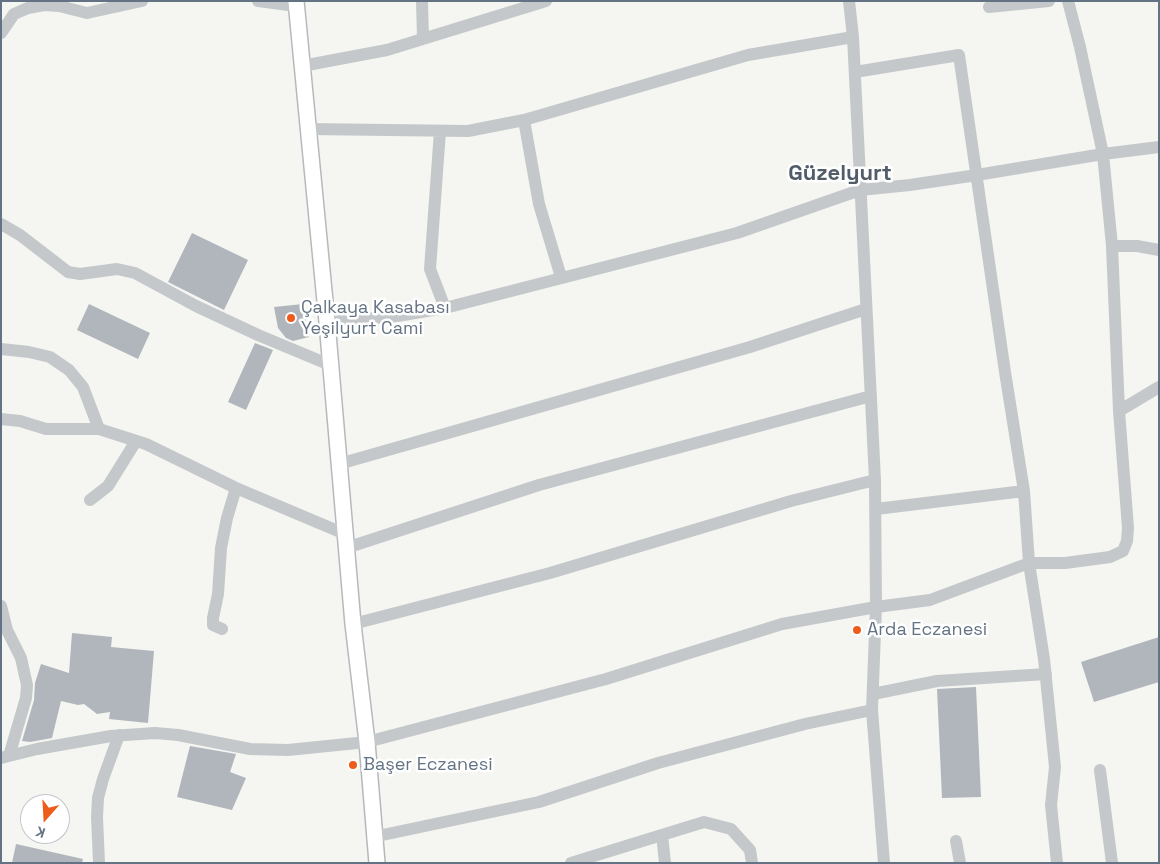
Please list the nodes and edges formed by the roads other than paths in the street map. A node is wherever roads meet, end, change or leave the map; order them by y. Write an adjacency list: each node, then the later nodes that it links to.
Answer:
1 (142, 1): 11 (street)
2 (258, 1): 8 (street)
3 (422, 1): 13 (street)
4 (546, 1): 9 (street)
5 (849, 1): 12 (street)
6 (1049, 1): 10 (street)
7 (1068, 1): 20 (street)
8 (296, 4): 14 (main road)
9 (512, 6): 13 (street)
10 (990, 7)
11 (1, 33)
12 (853, 37): 15 (street); 16 (street)
13 (423, 38): 14 (street)
14 (302, 66): 17 (main road)
15 (855, 72): 21 (street); 22 (street)
16 (524, 120): 18 (street); 26 (street)
17 (307, 129): 18 (street); 29 (main road)
18 (440, 131): 27 (street)
19 (1159, 147): 20 (street)
20 (1103, 154): 21 (street); 24 (street)
21 (977, 175): 22 (street); 41 (street)
22 (860, 190): 26 (street); 28 (street)
23 (1, 224): 31 (street)
24 (1112, 246): 25 (street); 34 (street)
25 (1159, 250)
26 (561, 277): 27 (street)
27 (445, 308): 29 (street)
28 (866, 309): 33 (street); 38 (street)
29 (327, 322): 31 (main road)
30 (1, 349): 36 (street)
31 (330, 365): 38 (main road)
32 (1159, 387): 34 (street)
33 (871, 396): 39 (street); 44 (street)
34 (1119, 411): 45 (street)
35 (1, 419): 36 (street)
36 (99, 429): 37 (street)
37 (136, 441): 40 (street); 42 (street)
38 (339, 464): 44 (main road)
39 (875, 480): 43 (street); 48 (street)
40 (236, 488): 44 (street); 49 (street)
41 (1024, 491): 43 (street); 45 (street)
42 (90, 500)
43 (876, 509): 47 (street)
44 (346, 541): 48 (main road)
45 (1029, 563): 47 (street); 50 (street)
46 (1, 606): 55 (street)
47 (876, 607): 51 (street); 54 (street)
48 (353, 624): 54 (main road)
49 (222, 629)
50 (1046, 674): 51 (street); 68 (street)
51 (873, 694): 52 (street)
52 (872, 710): 58 (street); 66 (street)
53 (119, 735): 54 (street); 55 (street); 61 (street)
54 (367, 742): 58 (main road)
55 (5, 757)
56 (1100, 770): 69 (street)
57 (662, 835): 60 (street); 64 (street); 65 (street)
58 (374, 837): 62 (main road)
59 (956, 841): 67 (street)
60 (590, 860): 63 (street)
61 (100, 863)
62 (377, 863)
63 (571, 863)
64 (665, 863)
65 (752, 863)
66 (884, 863)
67 (960, 863)
68 (1057, 863)
69 (1112, 863)

